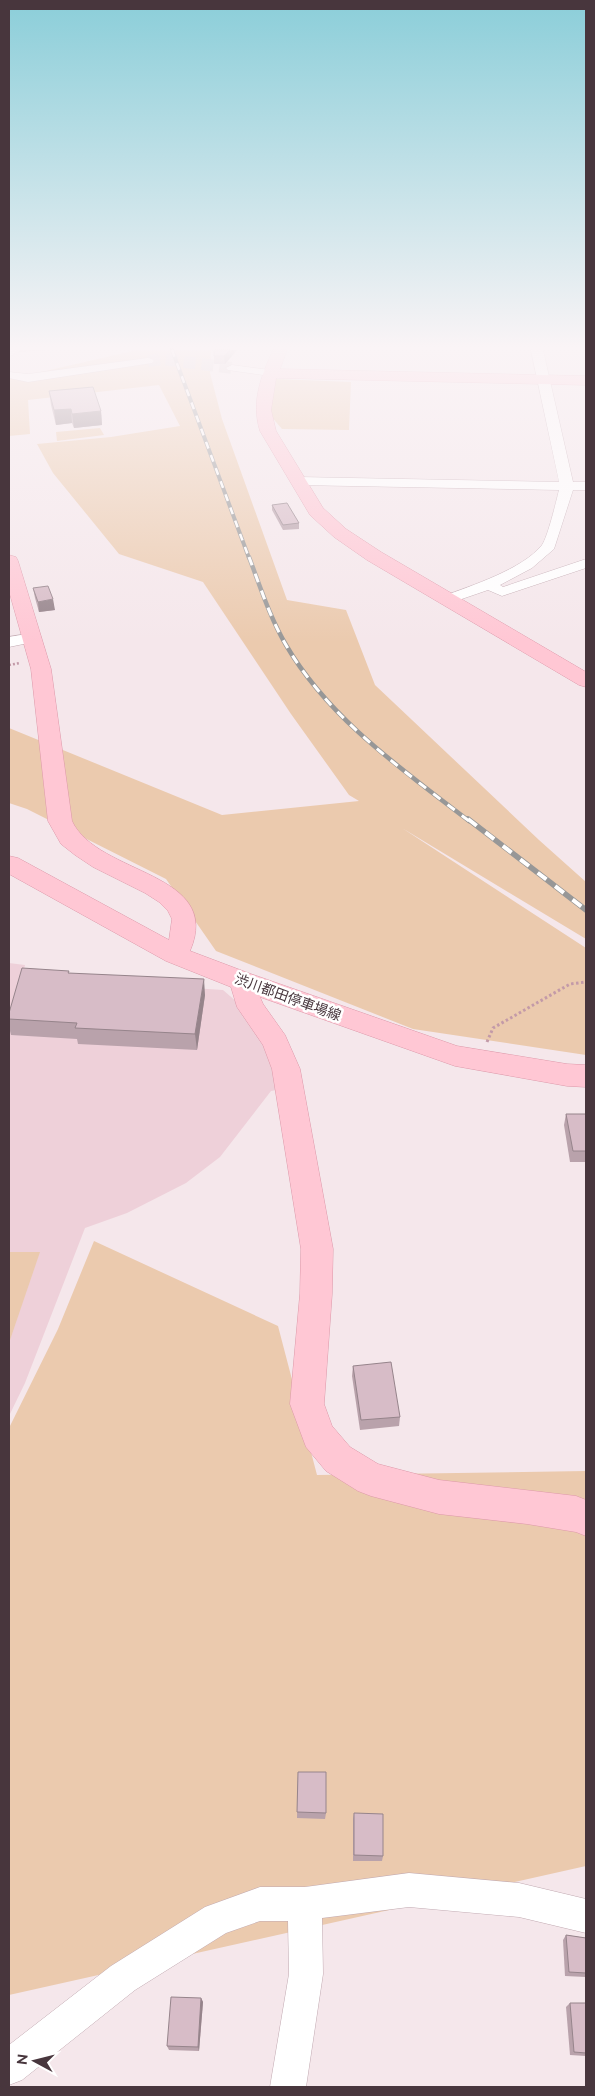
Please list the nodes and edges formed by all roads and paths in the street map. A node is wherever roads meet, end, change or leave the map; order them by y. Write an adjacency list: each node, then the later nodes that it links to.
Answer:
1 (278, 448): 3 (street)
2 (558, 448): 4 (street)
3 (298, 481): 4 (street); 9 (street)
4 (567, 486): 5 (street); 8 (street)
5 (586, 487)
6 (9, 561): 10 (street)
7 (586, 563): 8 (street)
8 (488, 585): 9 (street)
9 (448, 599): 12 (street)
10 (34, 638): 11 (street); 14 (street)
11 (9, 642)
12 (586, 681)
13 (9, 864): 14 (street, 渋川都田停車場線)
14 (175, 955): 15 (street, 渋川都田停車場線)
15 (242, 981): 17 (street, 渋川都田停車場線); 19 (street)
16 (586, 982): 17 (path)
17 (455, 1056): 18 (street, 渋川都田停車場線)
18 (586, 1076)
19 (586, 1518)
20 (305, 1904): 21 (street); 22 (street); 23 (street)
21 (586, 1916)
22 (9, 2067)
23 (288, 2087)

